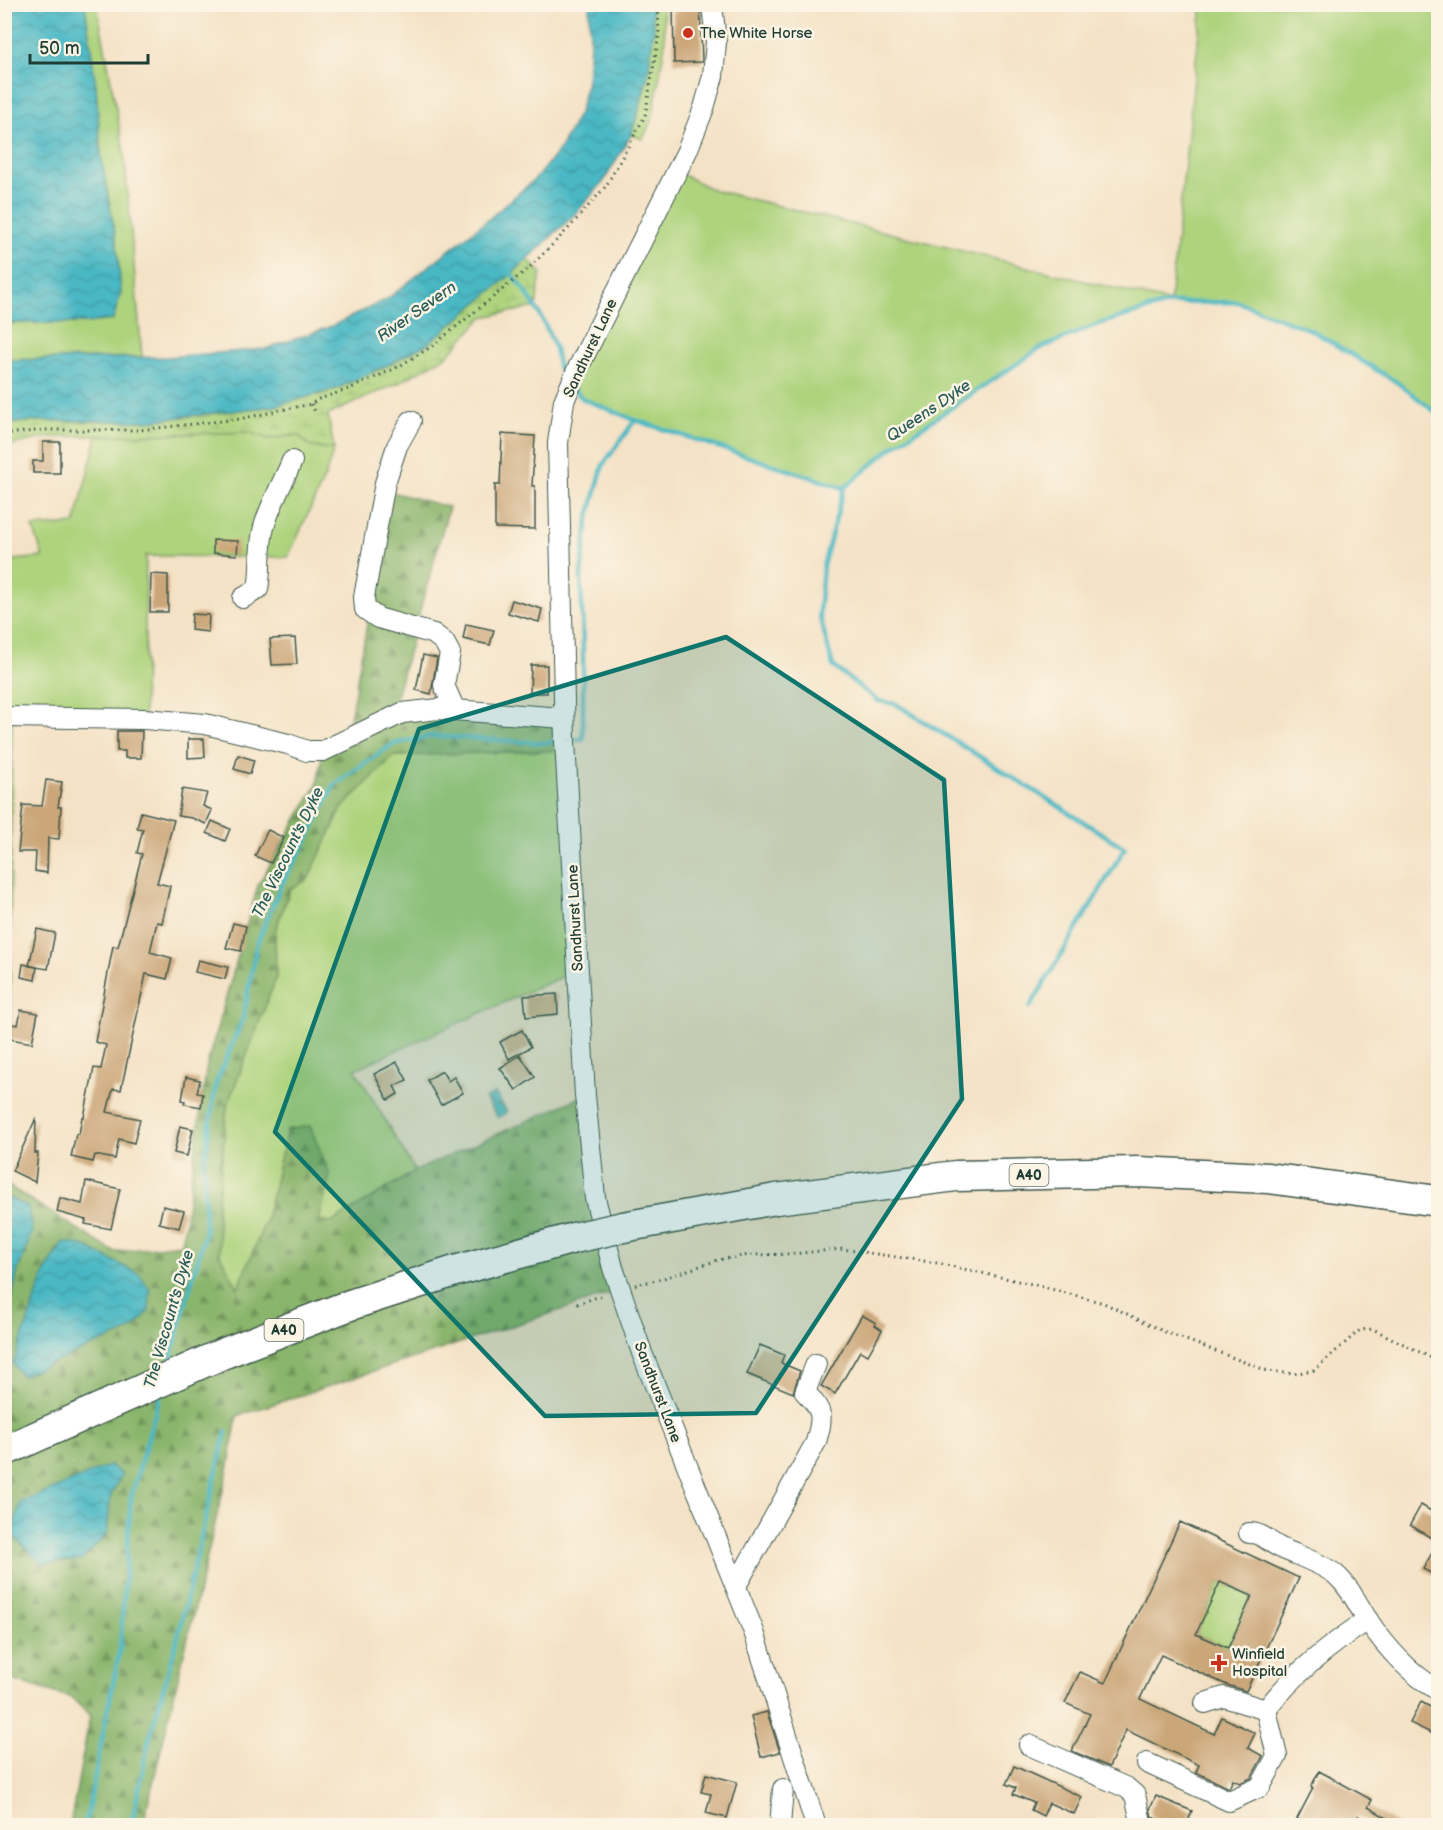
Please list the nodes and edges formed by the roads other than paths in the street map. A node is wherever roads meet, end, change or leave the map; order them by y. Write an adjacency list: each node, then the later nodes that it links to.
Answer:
1 (712, 4): 7 (street, Sandhurst Lane)
2 (411, 421): 5 (street)
3 (292, 461): 4 (street)
4 (243, 598)
5 (455, 710): 6 (street); 7 (street)
6 (4, 717)
7 (564, 717): 12 (street, Sandhurst Lane)
8 (1438, 1201): 10 (highway, A40, bridge)
9 (816, 1364): 12 (street)
10 (4, 1451)
11 (1249, 1533): 13 (street)
12 (735, 1586): 21 (street, Sandhurst Lane)
13 (1368, 1620): 14 (street); 16 (street)
14 (1438, 1690)
15 (1204, 1703): 16 (street)
16 (1266, 1710): 18 (street)
17 (1029, 1744): 22 (street)
18 (1147, 1763)
19 (783, 1789): 20 (street)
20 (780, 1826)
21 (816, 1826)
22 (1142, 1826)

